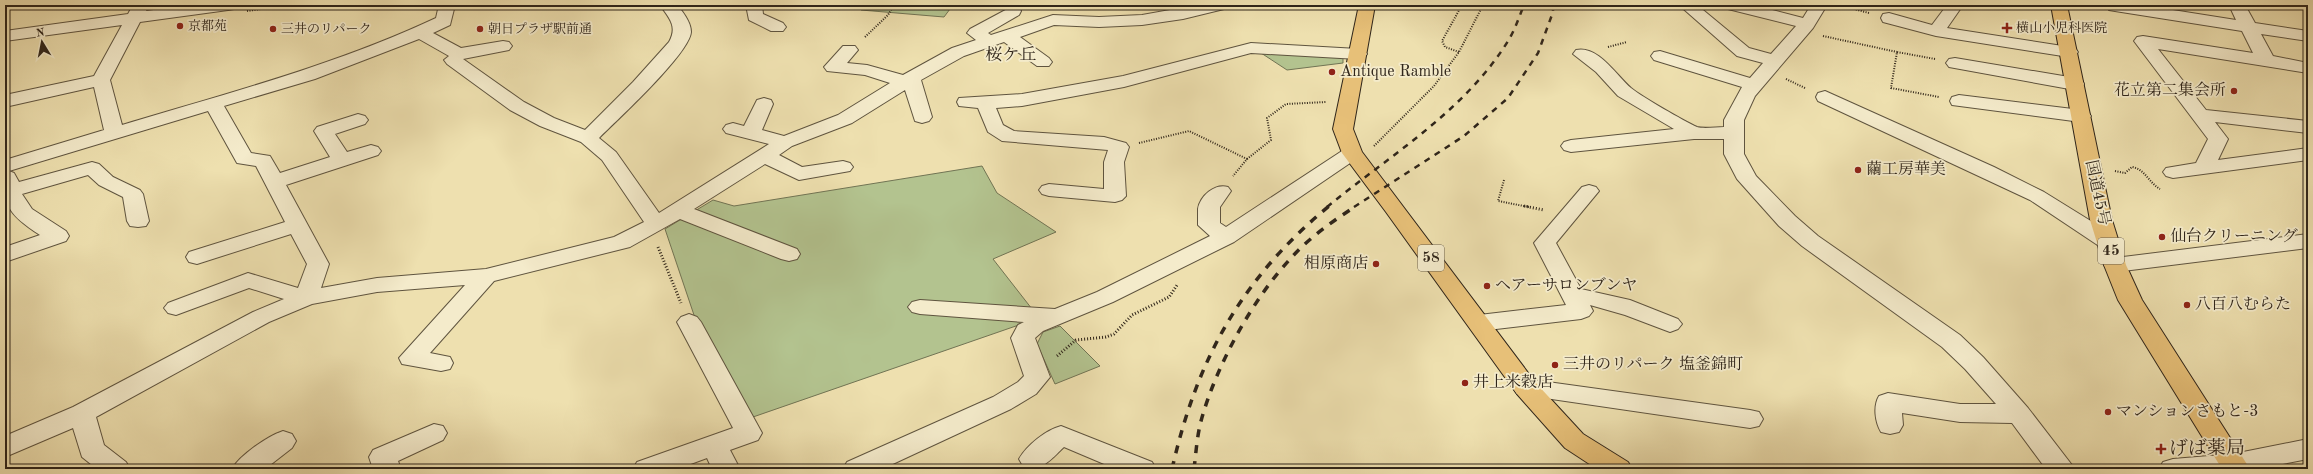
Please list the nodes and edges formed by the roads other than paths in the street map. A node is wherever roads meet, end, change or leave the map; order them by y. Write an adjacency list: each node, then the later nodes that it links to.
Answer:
1 (228, 5): 15 (street)
2 (447, 5): 21 (street)
3 (668, 5): 54 (street)
4 (754, 5): 17 (street)
5 (1218, 5): 24 (street)
6 (1368, 5): 28 (main road, 58)
7 (1731, 5): 19 (street)
8 (1819, 5): 19 (street)
9 (1955, 5): 20 (street)
10 (2059, 5): 27 (main road, 国道45号 / 45)
11 (2237, 5): 18 (street)
12 (1687, 6): 36 (street)
13 (2115, 6): 18 (street)
14 (1013, 11): 24 (street)
15 (138, 12): 22 (street); 37 (street)
16 (1889, 18): 20 (street)
17 (777, 27)
18 (2248, 27): 23 (street); 32 (street)
19 (1814, 30): 36 (street)
20 (1936, 31): 27 (street)
21 (420, 33): 25 (street); 44 (street)
22 (5, 36)
23 (2308, 36)
24 (999, 39): 33 (street); 38 (street)
25 (503, 46)
26 (854, 46): 38 (street)
27 (2069, 52): 39 (main road, 国道45号 / 45)
28 (1358, 54): 60 (main road, 58); 67 (street)
29 (1582, 54): 53 (street)
30 (1660, 56): 40 (street)
31 (453, 60): 54 (street)
32 (2266, 60): 35 (street); 46 (street)
33 (1043, 62)
34 (1955, 63): 39 (street)
35 (2308, 68)
36 (1777, 69): 40 (street)
37 (101, 80): 42 (street); 51 (street)
38 (908, 80): 48 (street); 55 (street)
39 (2075, 84): 47 (main road, 国道45号 / 45)
40 (1754, 85): 52 (street)
41 (1826, 97): 76 (street)
42 (5, 101)
43 (1960, 102): 47 (street)
44 (213, 104): 51 (street); 66 (street)
45 (764, 104): 55 (street)
46 (2200, 115): 50 (street); 64 (street)
47 (2081, 116): 76 (main road, 国道45号 / 45)
48 (922, 117)
49 (358, 120): 61 (street)
50 (2308, 127)
51 (115, 133): 62 (street)
52 (1733, 133): 53 (street); 94 (street)
53 (1694, 134): 56 (street)
54 (588, 138): 74 (street)
55 (785, 142): 59 (street)
56 (1571, 146)
57 (372, 151): 61 (street)
58 (2308, 154): 64 (street)
59 (764, 155): 63 (street); 71 (street)
60 (1354, 157): 75 (street); 89 (main road, 58)
61 (342, 160): 66 (street)
62 (5, 166): 68 (street)
63 (843, 167)
64 (2204, 168): 65 (street)
65 (2173, 172)
66 (274, 182): 73 (street)
67 (1049, 190)
68 (10, 191): 72 (street); 79 (street)
69 (1221, 191): 75 (street)
70 (1589, 191): 83 (street)
71 (677, 210): 74 (street); 78 (street)
72 (138, 221)
73 (296, 225): 80 (street); 84 (street)
74 (653, 226): 82 (street)
75 (1226, 237): 87 (street)
76 (2107, 241): 81 (main road, 国道45号 / 45)
77 (2308, 241): 81 (street)
78 (789, 254)
79 (5, 255)
80 (197, 257)
81 (2115, 265): 103 (main road, 国道45号 / 45)
82 (486, 276): 84 (street); 91 (street)
83 (1572, 295): 89 (street); 90 (street)
84 (306, 298): 86 (street); 93 (street)
85 (920, 307): 87 (street)
86 (176, 308)
87 (1057, 316): 109 (street)
88 (689, 322): 99 (street)
89 (1479, 324): 92 (main road, 58)
90 (1670, 324)
91 (441, 363)
92 (1526, 388): 95 (street); 111 (main road, 58)
93 (82, 413): 100 (street); 104 (street)
94 (2019, 414): 96 (street); 112 (street)
95 (1750, 419)
96 (1890, 425)
97 (434, 434): 106 (street)
98 (283, 441): 105 (street)
99 (714, 445): 107 (street); 108 (street)
100 (5, 447)
101 (2308, 449): 103 (street)
102 (1033, 459): 110 (street)
103 (2234, 466): 113 (street)
104 (116, 469)
105 (246, 469)
106 (387, 469)
107 (647, 469)
108 (726, 469)
109 (857, 469)
110 (1142, 469)
111 (1618, 469)
112 (2061, 469)
113 (2173, 469)

